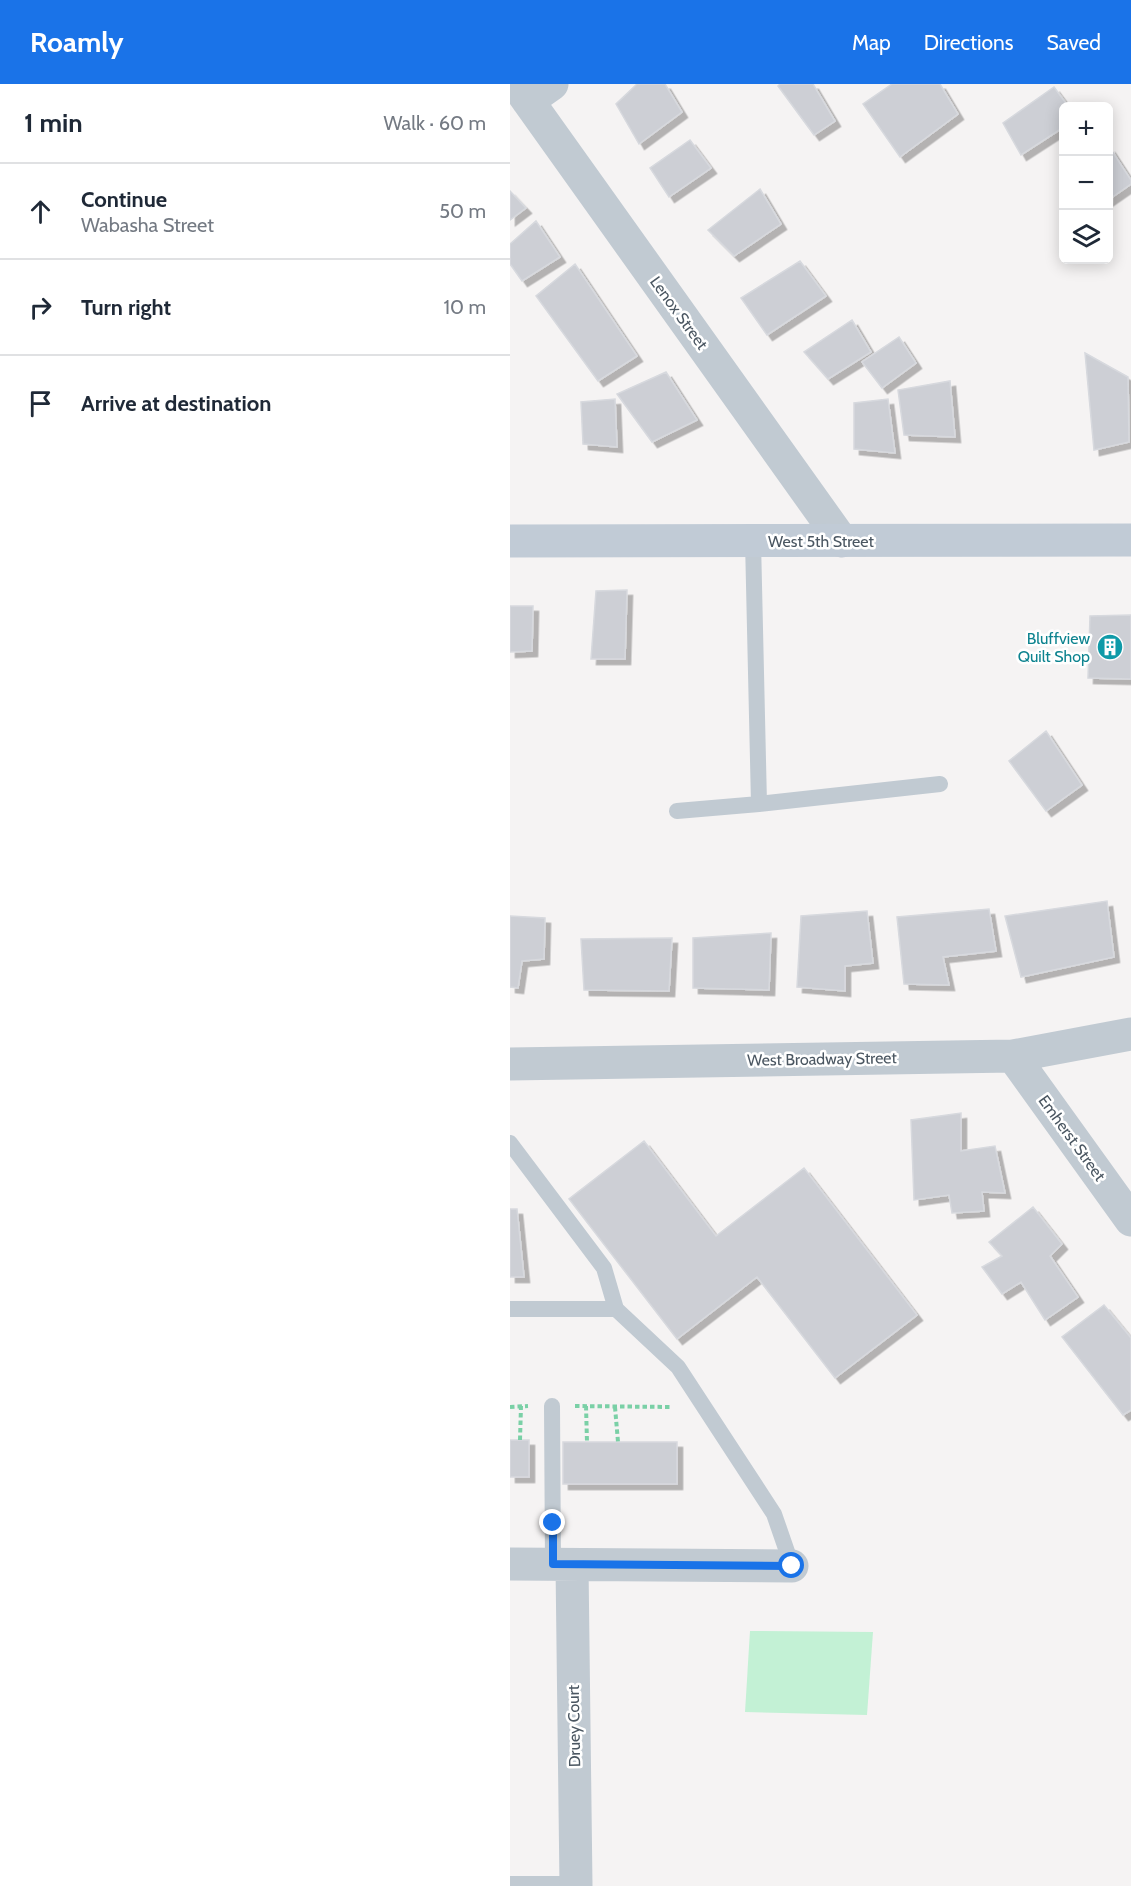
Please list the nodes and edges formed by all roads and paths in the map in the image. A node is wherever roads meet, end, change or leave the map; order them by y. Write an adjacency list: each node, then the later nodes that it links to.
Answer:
1 (529, 94): 4 (street, Lenox Street)
2 (1131, 540): 4 (main road, West 5th Street)
3 (753, 541): 4 (main road, West 5th Street); 5 (main road, West 5th Street); 7 (lane)
4 (842, 541)
5 (510, 542)
6 (940, 784): 7 (lane)
7 (759, 804): 8 (lane)
8 (677, 811)
9 (1131, 1034): 10 (street, West Broadway Street)
10 (1013, 1056): 11 (street, West Broadway Street); 13 (street, Emherst Street)
11 (510, 1064)
12 (510, 1143): 15 (lane)
13 (1131, 1220)
14 (510, 1309): 15 (lane)
15 (616, 1309): 27 (lane)
16 (552, 1406): 18 (path); 19 (path); 26 (lane)
17 (510, 1407): 18 (path)
18 (521, 1407): 22 (path)
19 (586, 1407): 20 (path); 23 (path)
20 (615, 1407): 21 (path); 24 (path)
21 (670, 1407)
22 (520, 1440)
23 (587, 1442)
24 (618, 1442)
25 (510, 1564): 26 (street)
26 (563, 1565): 27 (street); 29 (street, Druey Court)
27 (792, 1566)
28 (510, 1884): 29 (lane)
29 (576, 1885)

